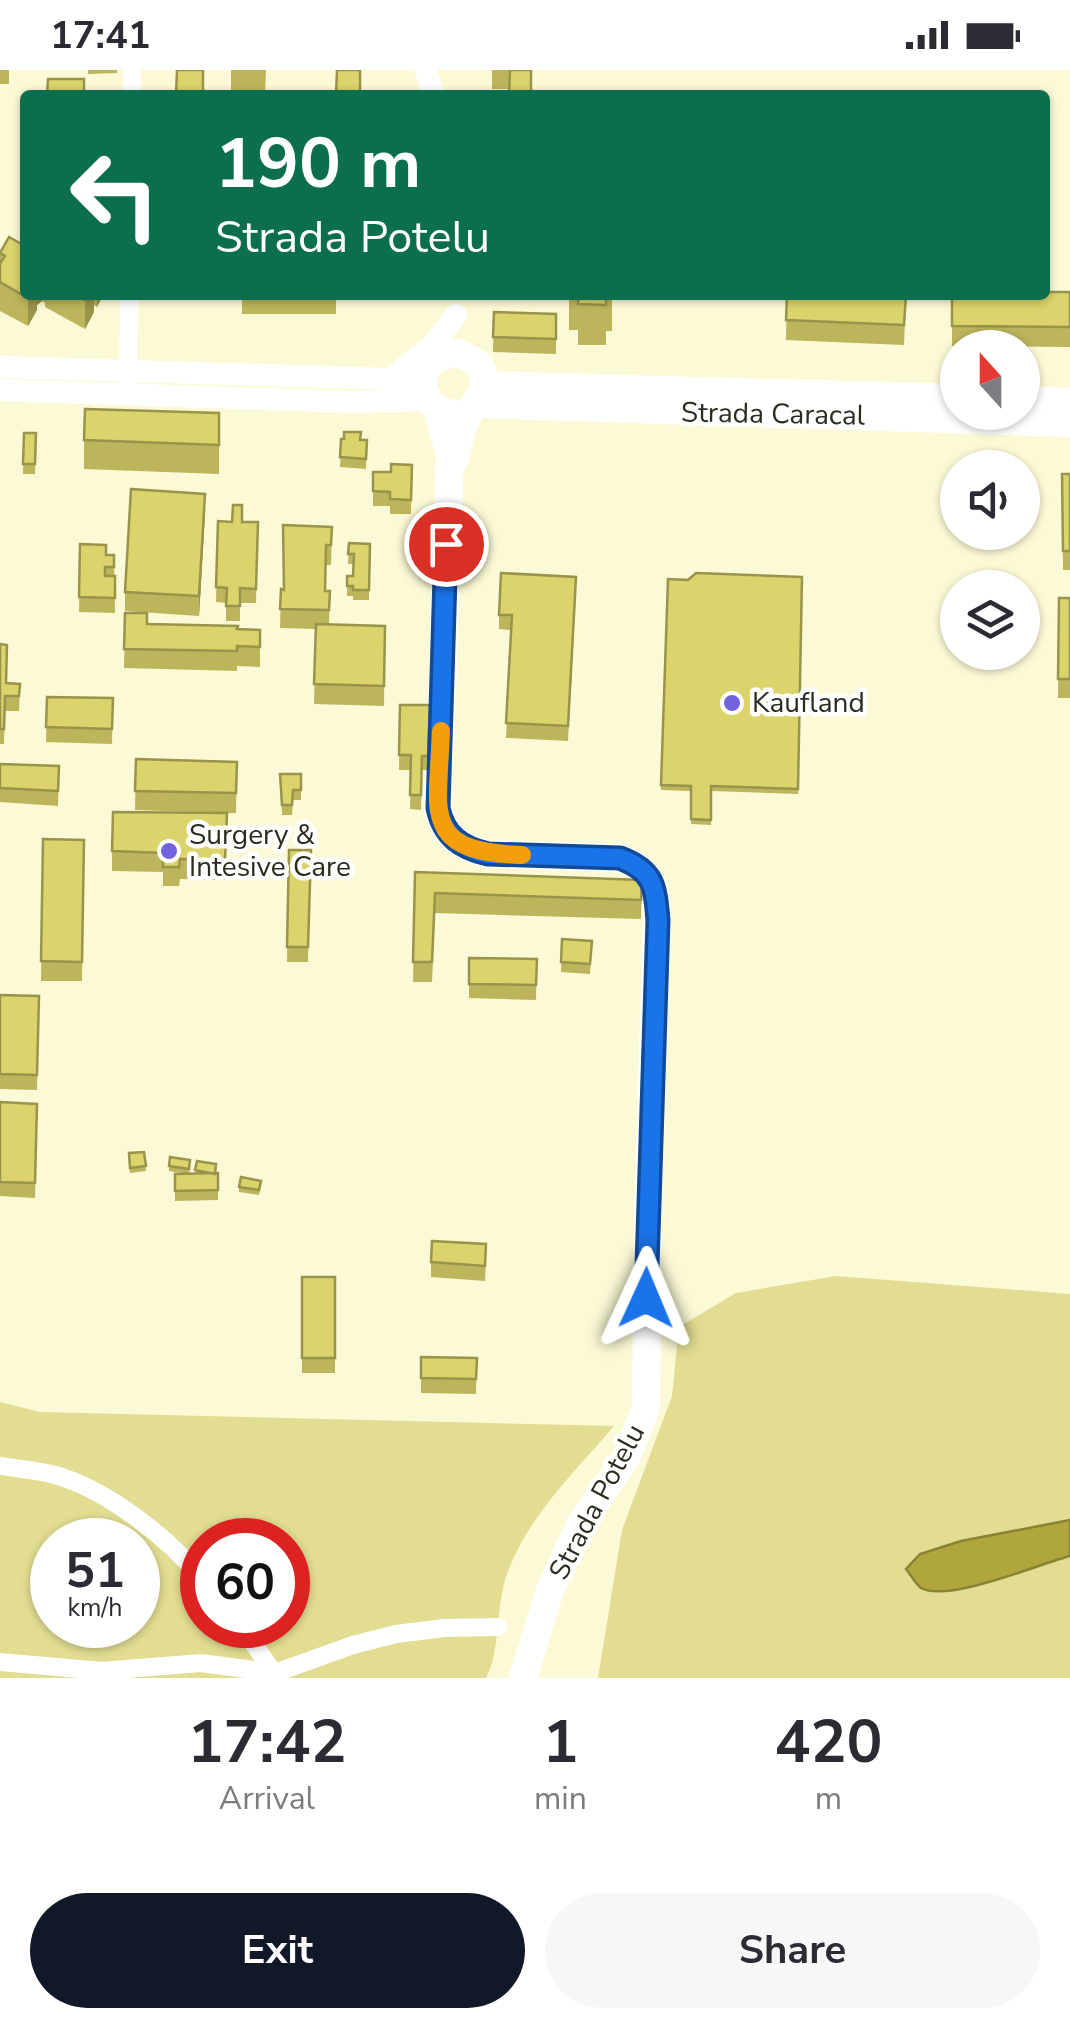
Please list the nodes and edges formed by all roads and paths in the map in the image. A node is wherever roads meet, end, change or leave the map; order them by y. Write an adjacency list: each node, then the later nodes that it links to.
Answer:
1 (129, 300): 6 (street)
2 (457, 305): 3 (main road); 5 (main road); 7 (main road)
3 (440, 355): 7 (main road); 9 (main road)
4 (0, 367): 6 (main road)
5 (387, 381): 6 (main road); 9 (main road)
6 (127, 382): 8 (main road); 9 (main road)
7 (477, 389): 9 (main road); 10 (main road, Strada Caracal); 13 (main road, Strada Caracal); 15 (main road, Strada Potelu)
8 (0, 390)
9 (429, 397): 15 (main road, Strada Potelu)
10 (940, 398)
11 (1040, 401): 12 (main road)
12 (1070, 402)
13 (514, 406): 14 (main road, Strada Caracal); 15 (main road)
14 (1070, 423)
15 (449, 482): 21 (main road, Strada Potelu)
16 (0, 1466): 17 (street)
17 (180, 1557)
18 (498, 1627): 22 (street)
19 (257, 1648): 22 (street)
20 (0, 1662): 22 (street)
21 (525, 1672)
22 (276, 1675)

